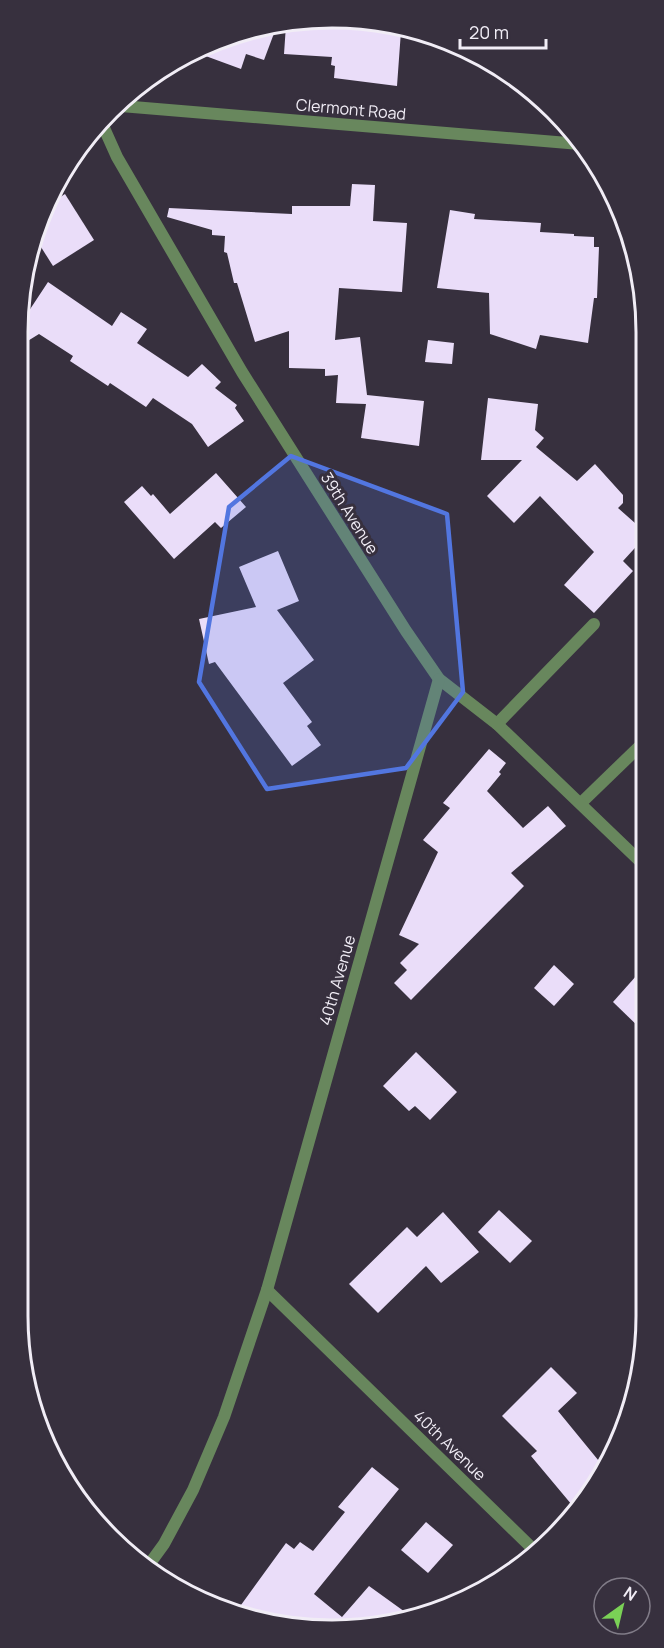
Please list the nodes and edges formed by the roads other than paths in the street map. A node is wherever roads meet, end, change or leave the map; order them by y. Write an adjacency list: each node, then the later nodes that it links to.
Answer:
1 (129, 107): 3 (street, Clermont Road)
2 (105, 131): 5 (street, 39th Avenue)
3 (570, 143)
4 (594, 624): 6 (street)
5 (439, 679): 6 (street, 39th Avenue); 10 (street, 40th Avenue)
6 (497, 724): 8 (street, 39th Avenue)
7 (636, 750): 8 (street)
8 (580, 803): 9 (street, 39th Avenue)
9 (636, 857)
10 (267, 1290): 11 (street, 40th Avenue); 12 (street, 40th Avenue)
11 (530, 1546)
12 (152, 1560)

